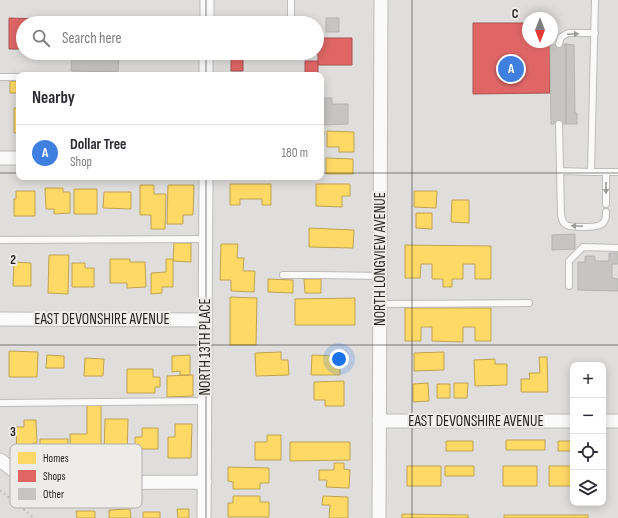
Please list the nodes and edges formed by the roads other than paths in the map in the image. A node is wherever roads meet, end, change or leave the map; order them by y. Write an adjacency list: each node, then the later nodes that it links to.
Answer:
1 (207, 0): 5 (street)
2 (291, 0): 6 (lane)
3 (381, 0): 27 (street, NORTH LONGVIEW AVENUE)
4 (595, 0): 7 (lane)
5 (207, 16)
6 (291, 16)
7 (595, 33): 8 (lane, one-way to 7); 17 (lane)
8 (559, 44)
9 (206, 60): 10 (street)
10 (206, 72)
11 (0, 77): 12 (lane)
12 (16, 77)
13 (559, 124): 16 (lane)
14 (0, 158): 15 (street)
15 (16, 158)
16 (560, 171): 17 (lane); 22 (lane, one-way to 16)
17 (591, 172): 19 (lane)
18 (618, 172): 19 (lane)
19 (606, 173): 21 (lane, one-way to 21)
20 (206, 180): 23 (street, NORTH 13TH PLACE)
21 (606, 204)
22 (606, 212)
23 (206, 239): 24 (lane); 32 (street, NORTH 13TH PLACE)
24 (0, 240)
25 (618, 248): 28 (lane)
26 (283, 275): 27 (lane)
27 (380, 276): 30 (street, NORTH LONGVIEW AVENUE)
28 (569, 286)
29 (530, 303): 30 (lane)
30 (380, 304): 35 (street, NORTH LONGVIEW AVENUE)
31 (0, 319): 32 (street, EAST DEVONSHIRE AVENUE)
32 (205, 320): 33 (street, NORTH 13TH PLACE)
33 (205, 401): 34 (lane); 42 (street, NORTH 13TH PLACE)
34 (0, 403)
35 (379, 421): 36 (street, EAST DEVONSHIRE AVENUE); 44 (street, NORTH LONGVIEW AVENUE)
36 (570, 421)
37 (606, 421): 38 (street)
38 (618, 421)
39 (0, 460): 40 (street)
40 (10, 468)
41 (142, 482): 42 (street)
42 (205, 482): 43 (street, NORTH 13TH PLACE)
43 (204, 518)
44 (379, 518)

